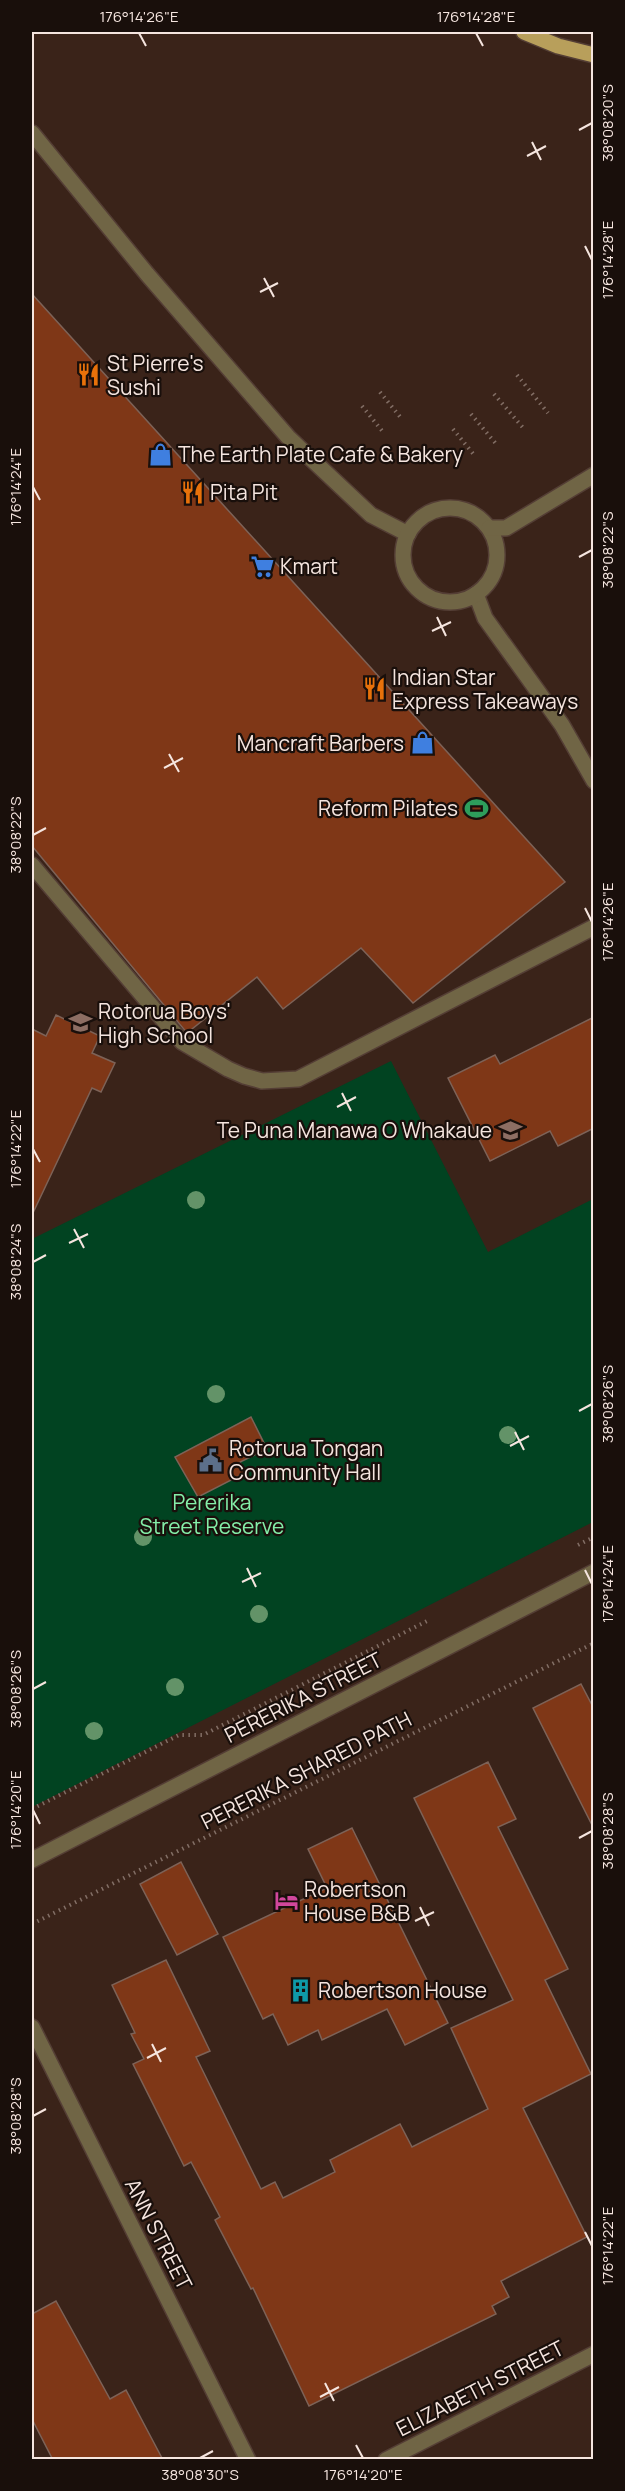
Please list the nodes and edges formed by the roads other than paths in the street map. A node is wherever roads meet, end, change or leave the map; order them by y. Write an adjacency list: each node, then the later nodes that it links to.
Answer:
1 (524, 32): 2 (main road)
2 (594, 55)
3 (32, 133): 6 (street)
4 (594, 476): 5 (street)
5 (489, 528): 6 (street); 7 (street)
6 (408, 534): 7 (street)
7 (476, 594): 8 (street)
8 (594, 781)
9 (32, 865): 10 (street)
10 (594, 927)
11 (594, 1572): 12 (street, PERERIKA STREET)
12 (32, 1860)
13 (32, 2027): 15 (street, ANN STREET)
14 (594, 2354): 16 (street, ELIZABETH STREET)
15 (248, 2460)
16 (386, 2460)

